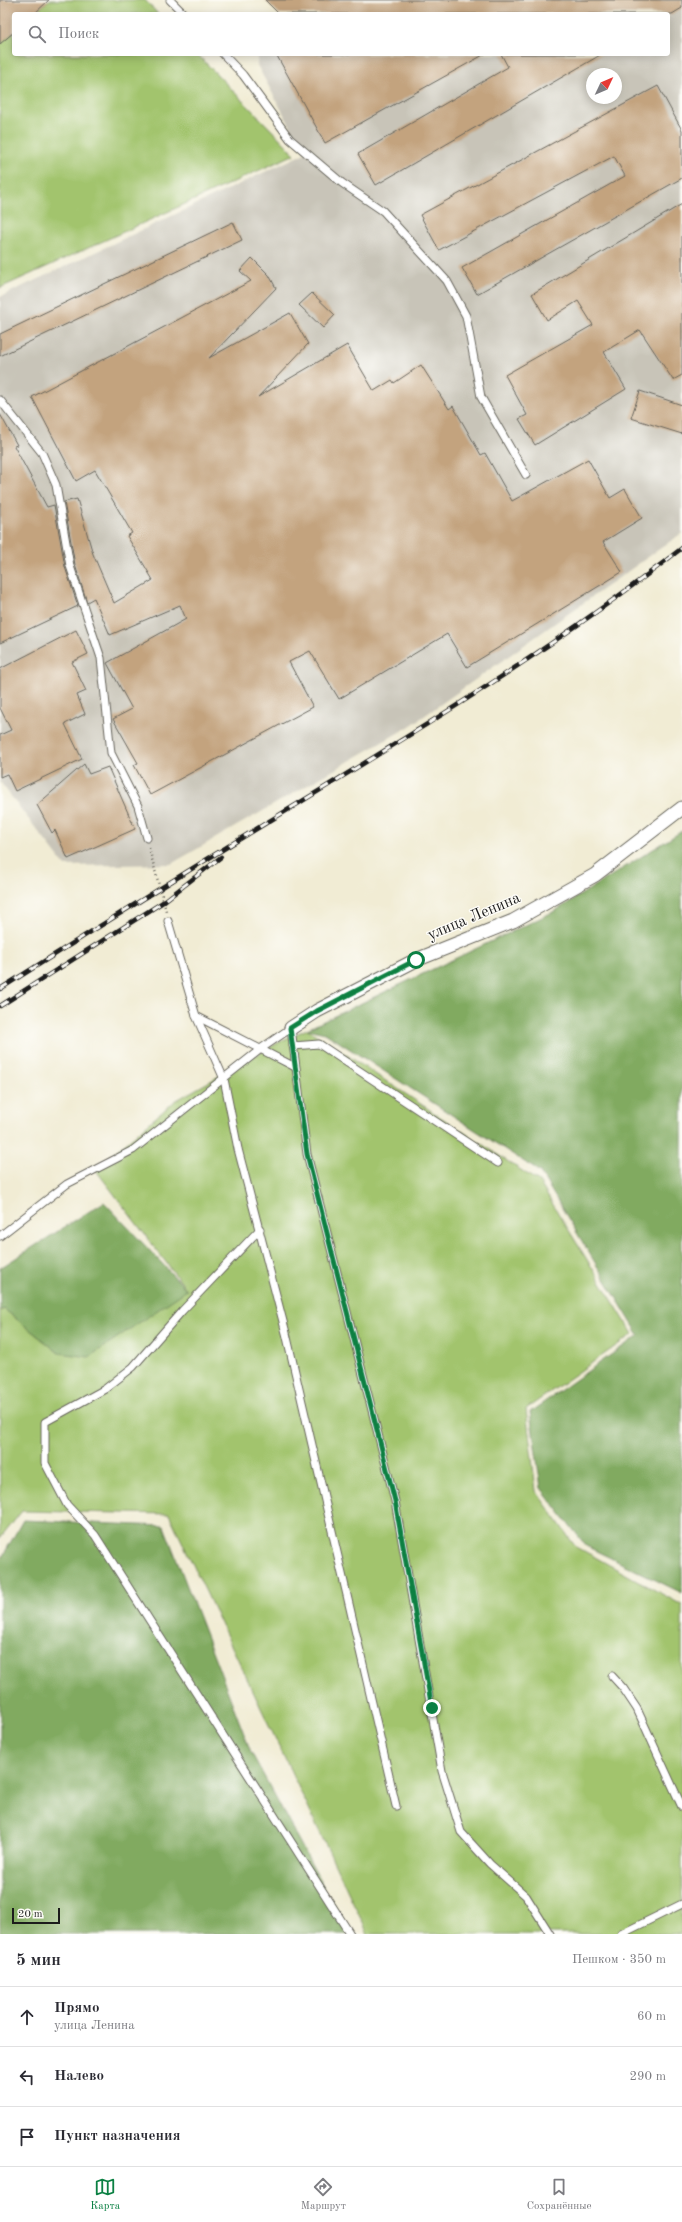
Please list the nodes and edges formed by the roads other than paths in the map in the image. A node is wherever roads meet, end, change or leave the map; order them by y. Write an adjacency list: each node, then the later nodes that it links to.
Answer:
1 (170, 0): 2 (lane)
2 (182, 12)
3 (225, 56): 5 (lane)
4 (0, 400): 7 (lane)
5 (526, 475)
6 (682, 808): 10 (street, улица Ленина)
7 (147, 838)
8 (168, 921): 9 (lane)
9 (196, 1016): 12 (lane); 14 (lane)
10 (290, 1028): 11 (lane); 12 (lane)
11 (292, 1046): 13 (lane); 15 (lane)
12 (262, 1048): 13 (lane); 14 (lane)
13 (295, 1067): 23 (lane)
14 (224, 1079): 16 (lane); 17 (lane)
15 (498, 1163)
16 (260, 1229): 19 (lane); 22 (lane)
17 (0, 1236)
18 (612, 1676): 20 (lane)
19 (396, 1806)
20 (682, 1806)
21 (682, 1904): 24 (lane)
22 (350, 1934)
23 (550, 1934)
24 (621, 1934)

